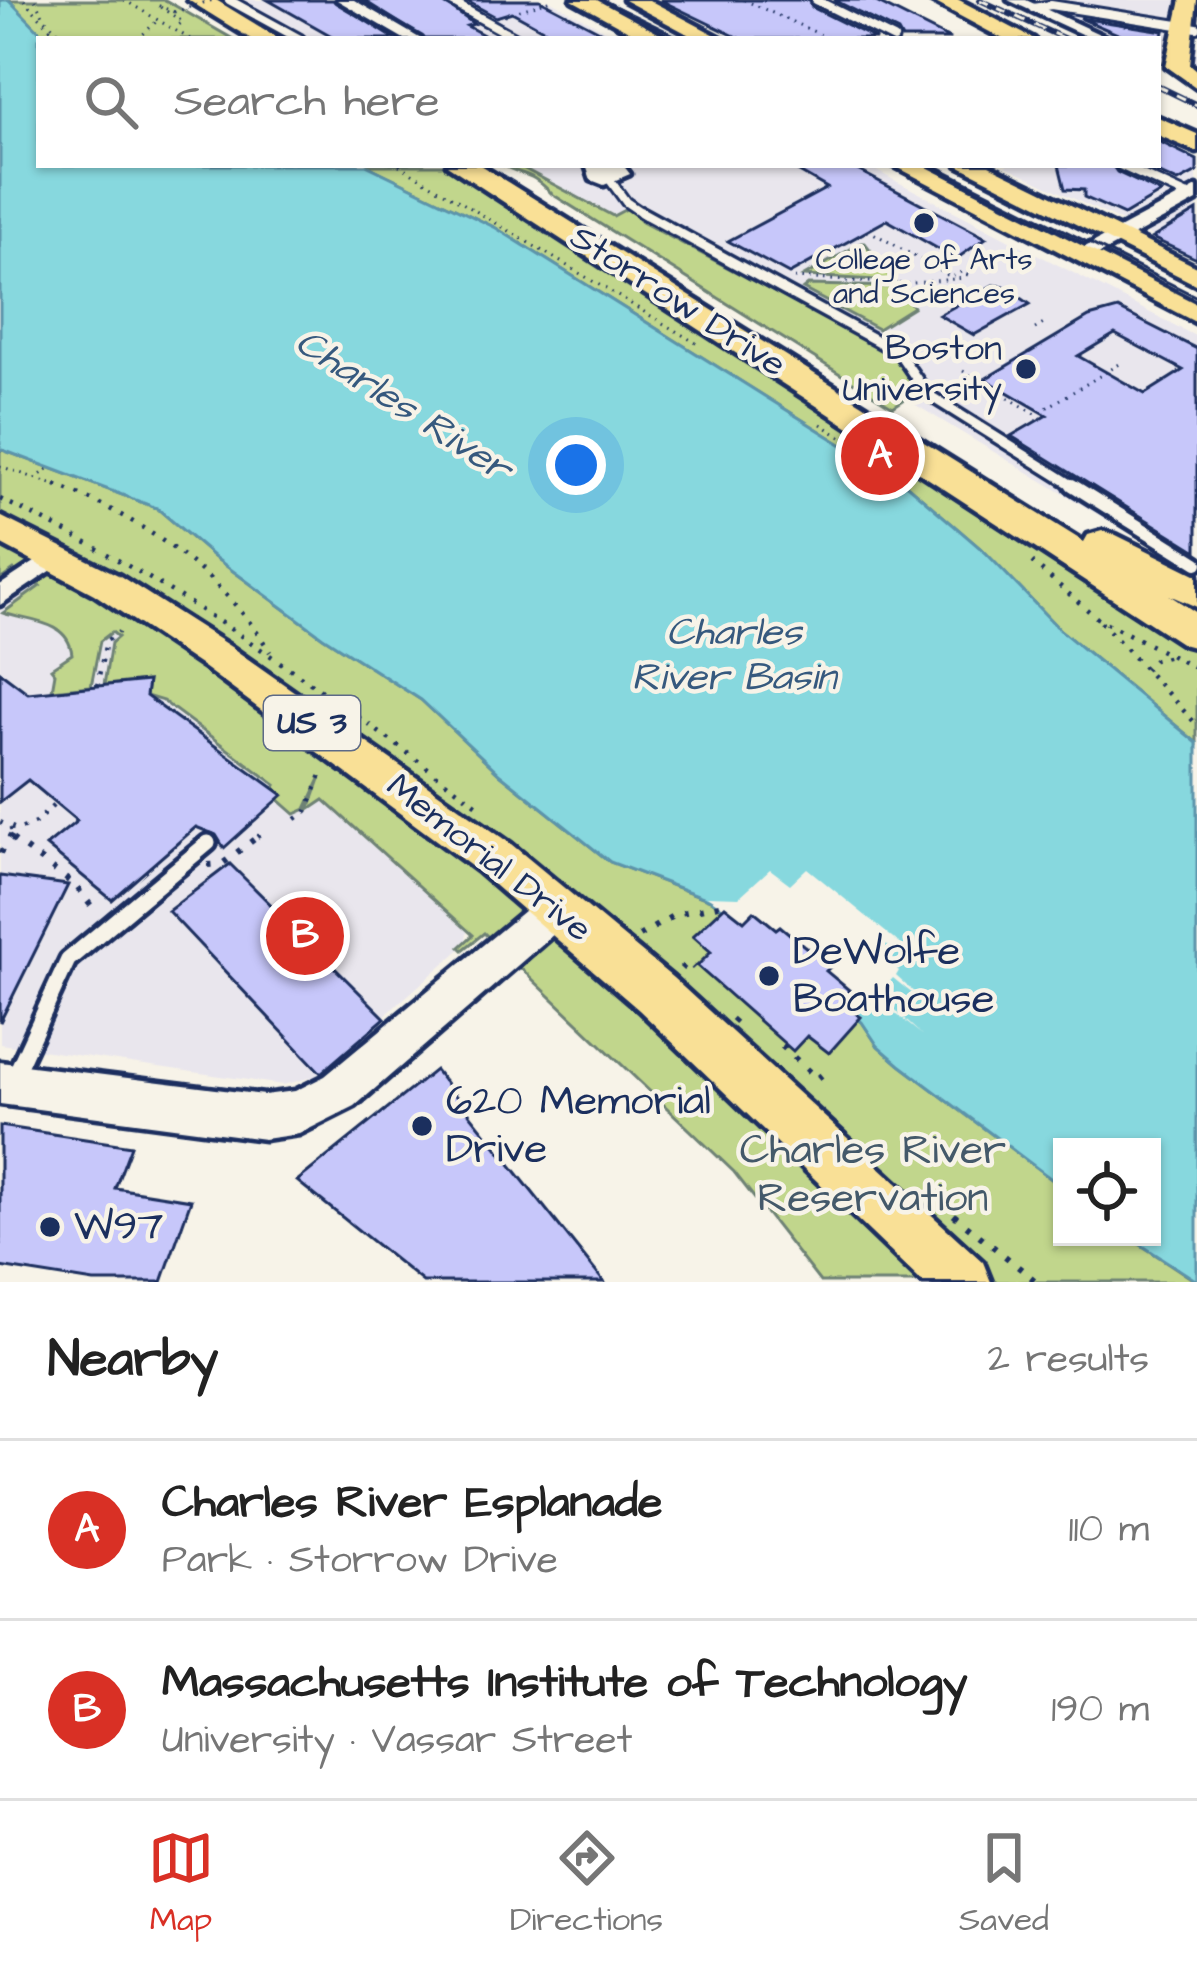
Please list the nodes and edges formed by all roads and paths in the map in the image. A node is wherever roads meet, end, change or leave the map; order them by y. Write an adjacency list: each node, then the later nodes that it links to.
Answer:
1 (24, 0): 23 (path)
2 (35, 0): 24 (path)
3 (124, 0): 19 (path)
4 (199, 0): 28 (highway)
5 (213, 0): 17 (path, bridge)
6 (230, 0): 29 (lane)
7 (344, 0): 30 (street)
8 (448, 0): 31 (lane)
9 (552, 0): 20 (path)
10 (582, 0): 32 (main road)
11 (745, 0): 34 (path)
12 (816, 0): 35 (lane)
13 (1016, 0): 18 (street)
14 (1192, 0): 21 (highway)
15 (643, 1): 33 (main road)
16 (932, 5): 36 (highway); 37 (highway)
17 (175, 8): 22 (path); 27 (highway)
18 (1033, 8): 21 (lane); 38 (street)
19 (158, 20): 22 (path); 25 (path)
20 (505, 23)
21 (1192, 27): 39 (highway)
22 (174, 29): 26 (path)
23 (61, 36)
24 (61, 36)
25 (141, 36)
26 (185, 36)
27 (236, 36)
28 (263, 36)
29 (295, 36)
30 (409, 36)
31 (513, 36)
32 (653, 36)
33 (707, 36)
34 (823, 36)
35 (888, 36)
36 (978, 36)
37 (1014, 36)
38 (1096, 36)
39 (1179, 72)
40 (1161, 105): 41 (highway)
41 (1197, 123)
42 (1161, 126): 43 (highway)
43 (1197, 144)
44 (404, 168): 61 (path)
45 (466, 168): 83 (highway, Storrow Drive)
46 (497, 168): 73 (highway, Storrow Drive)
47 (595, 168): 51 (street)
48 (911, 168): 55 (main road)
49 (976, 168): 54 (main road)
50 (1127, 168): 52 (lane)
51 (610, 180): 77 (lane)
52 (1193, 195): 54 (street)
53 (868, 230): 57 (path)
54 (1115, 237): 55 (street); 56 (main road)
55 (1081, 255): 58 (main road)
56 (1197, 277)
57 (793, 278)
58 (1197, 315)
59 (1047, 322): 60 (path)
60 (1035, 329)
61 (701, 346)
62 (1123, 362): 63 (path)
63 (963, 371)
64 (895, 410): 66 (path, bridge)
65 (812, 412): 67 (path)
66 (857, 445)
67 (872, 447)
68 (0, 466): 70 (path)
69 (51, 466): 70 (path)
70 (35, 478): 85 (path)
71 (0, 499): 74 (path)
72 (0, 528): 75 (highway, Memorial Drive / US 3)
73 (1090, 539): 78 (highway); 80 (highway, Storrow Drive)
74 (102, 549)
75 (56, 556): 79 (street); 101 (highway, Memorial Drive / US 3)
76 (1031, 561): 81 (path)
77 (1197, 563)
78 (1197, 592)
79 (0, 597)
80 (1197, 607)
81 (1097, 618): 84 (path); 87 (path)
82 (119, 632): 88 (path)
83 (1197, 633)
84 (1171, 656): 86 (path); 87 (path)
85 (272, 658)
86 (1197, 669)
87 (1144, 671): 89 (path)
88 (97, 686)
89 (1197, 725)
90 (322, 775): 92 (path)
91 (56, 803): 94 (path)
92 (296, 819)
93 (0, 822): 94 (path)
94 (11, 828): 96 (path)
95 (266, 830): 99 (path)
96 (11, 839): 98 (path); 102 (path)
97 (208, 843): 102 (lane)
98 (0, 853)
99 (211, 867)
100 (717, 907): 103 (path)
101 (556, 908): 112 (main road); 113 (highway, Memorial Drive / US 3)
102 (105, 928): 112 (lane)
103 (639, 936)
104 (694, 968): 105 (path)
105 (678, 972)
106 (742, 1011): 107 (path)
107 (732, 1022)
108 (782, 1046): 109 (path)
109 (801, 1060): 110 (path); 111 (path)
110 (825, 1072)
111 (788, 1073)
112 (5, 1084)
113 (875, 1203): 114 (highway, Memorial Drive / US 3); 115 (highway, Memorial Drive / US 3)
114 (932, 1282)
115 (963, 1282)

